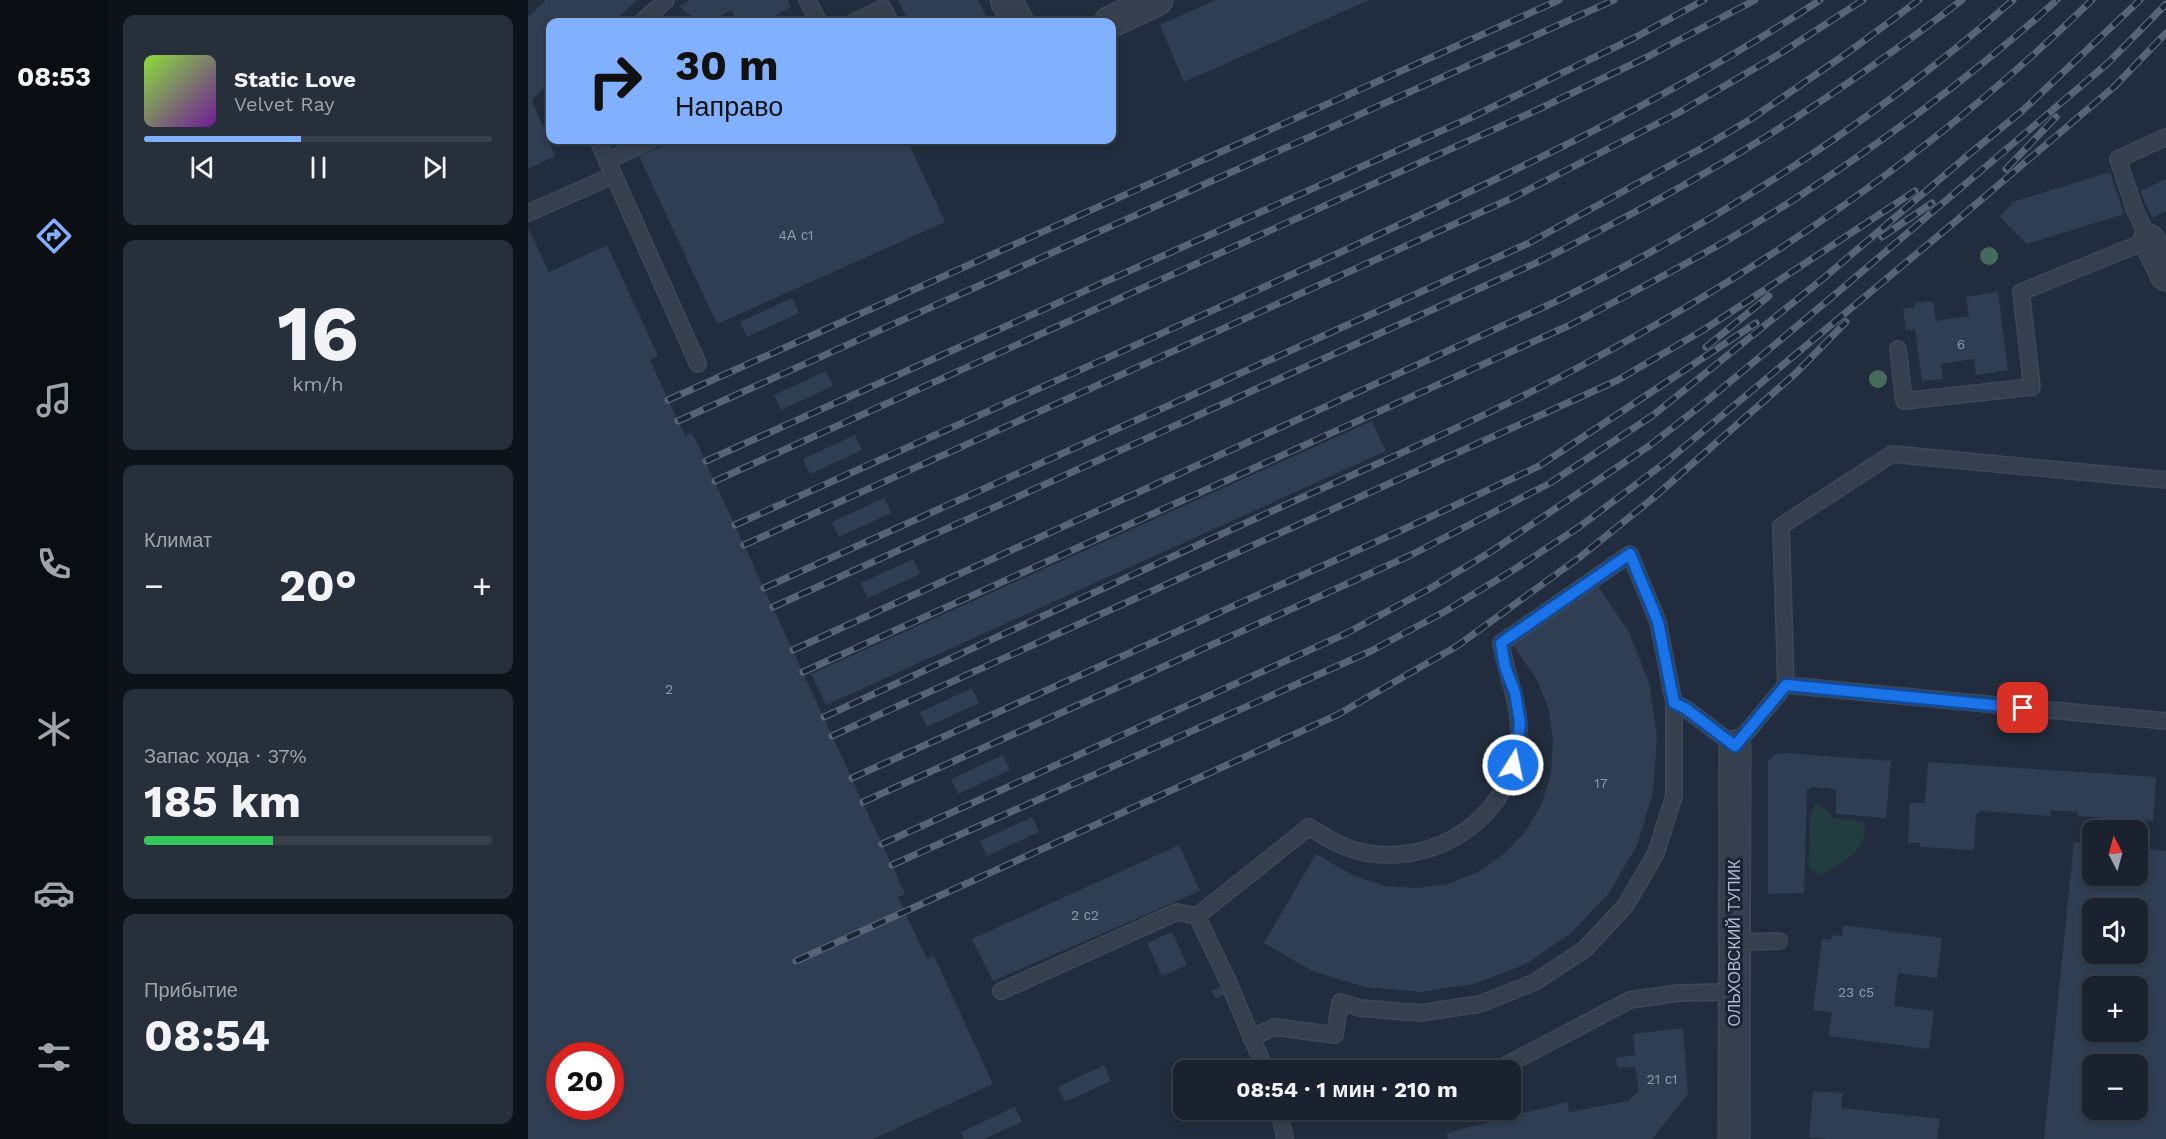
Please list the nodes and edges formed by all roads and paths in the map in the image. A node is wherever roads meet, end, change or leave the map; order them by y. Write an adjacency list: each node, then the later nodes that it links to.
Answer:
1 (666, 0): 5 (lane)
2 (807, 0): 6 (lane)
3 (1006, 0): 9 (street)
4 (1157, 0): 10 (street)
5 (646, 18)
6 (817, 18)
7 (862, 18): 8 (lane)
8 (888, 18)
9 (1016, 18)
10 (1116, 19)
11 (2166, 137): 16 (lane)
12 (600, 144): 14 (lane)
13 (645, 144): 14 (lane)
14 (611, 168): 15 (lane); 19 (lane)
15 (528, 213)
16 (2149, 240): 17 (street); 18 (lane)
17 (2166, 274)
18 (1898, 349)
19 (698, 364)
20 (2166, 480): 21 (lane)
21 (1786, 685): 23 (lane); 24 (lane)
22 (1674, 703): 24 (lane); 25 (lane); 30 (lane)
23 (2166, 721)
24 (1735, 746): 27 (street, ОЛЬХОВСКИЙ ТУПИК)
25 (1197, 916): 28 (lane); 30 (lane)
26 (1779, 941): 27 (lane)
27 (1734, 942): 29 (street, ОЛЬХОВСКИЙ ТУПИК)
28 (1001, 991)
29 (1734, 992): 32 (lane); 35 (street, ОЛЬХОВСКИЙ ТУПИК)
30 (1251, 1038): 31 (lane)
31 (1261, 1060)
32 (1516, 1060)
33 (1281, 1120): 34 (lane)
34 (1285, 1139)
35 (1734, 1139)

